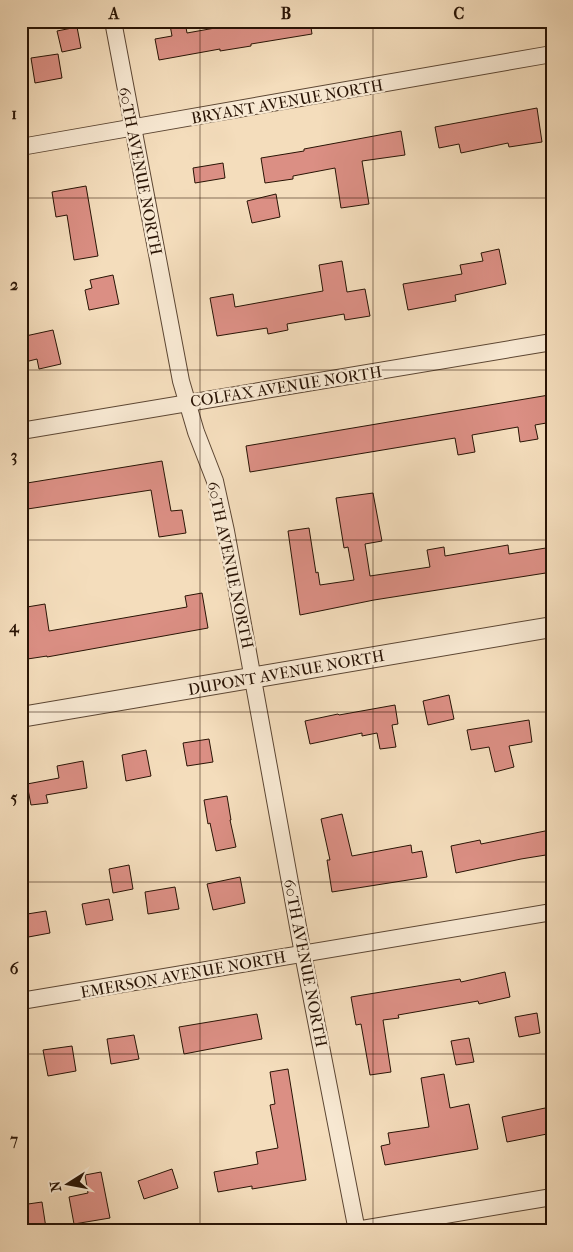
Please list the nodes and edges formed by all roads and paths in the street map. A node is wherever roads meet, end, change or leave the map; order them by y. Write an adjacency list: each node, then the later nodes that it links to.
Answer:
1 (113, 21): 3 (street, 60TH AVENUE NORTH)
2 (552, 54): 3 (street, BRYANT AVENUE NORTH)
3 (132, 128): 4 (street, BRYANT AVENUE NORTH); 6 (street, 60TH AVENUE NORTH)
4 (21, 147)
5 (552, 342): 6 (street, COLFAX AVENUE NORTH)
6 (187, 403): 7 (street, COLFAX AVENUE NORTH); 9 (street, 60TH AVENUE NORTH)
7 (21, 431)
8 (552, 627): 9 (street, DUPONT AVENUE NORTH)
9 (254, 678): 10 (street, DUPONT AVENUE NORTH); 12 (street, 60TH AVENUE NORTH)
10 (21, 717)
11 (552, 912): 12 (street, EMERSON AVENUE NORTH)
12 (303, 954): 13 (street, EMERSON AVENUE NORTH); 15 (street, 60TH AVENUE NORTH)
13 (21, 1001)
14 (552, 1197): 15 (street)
15 (355, 1230)

